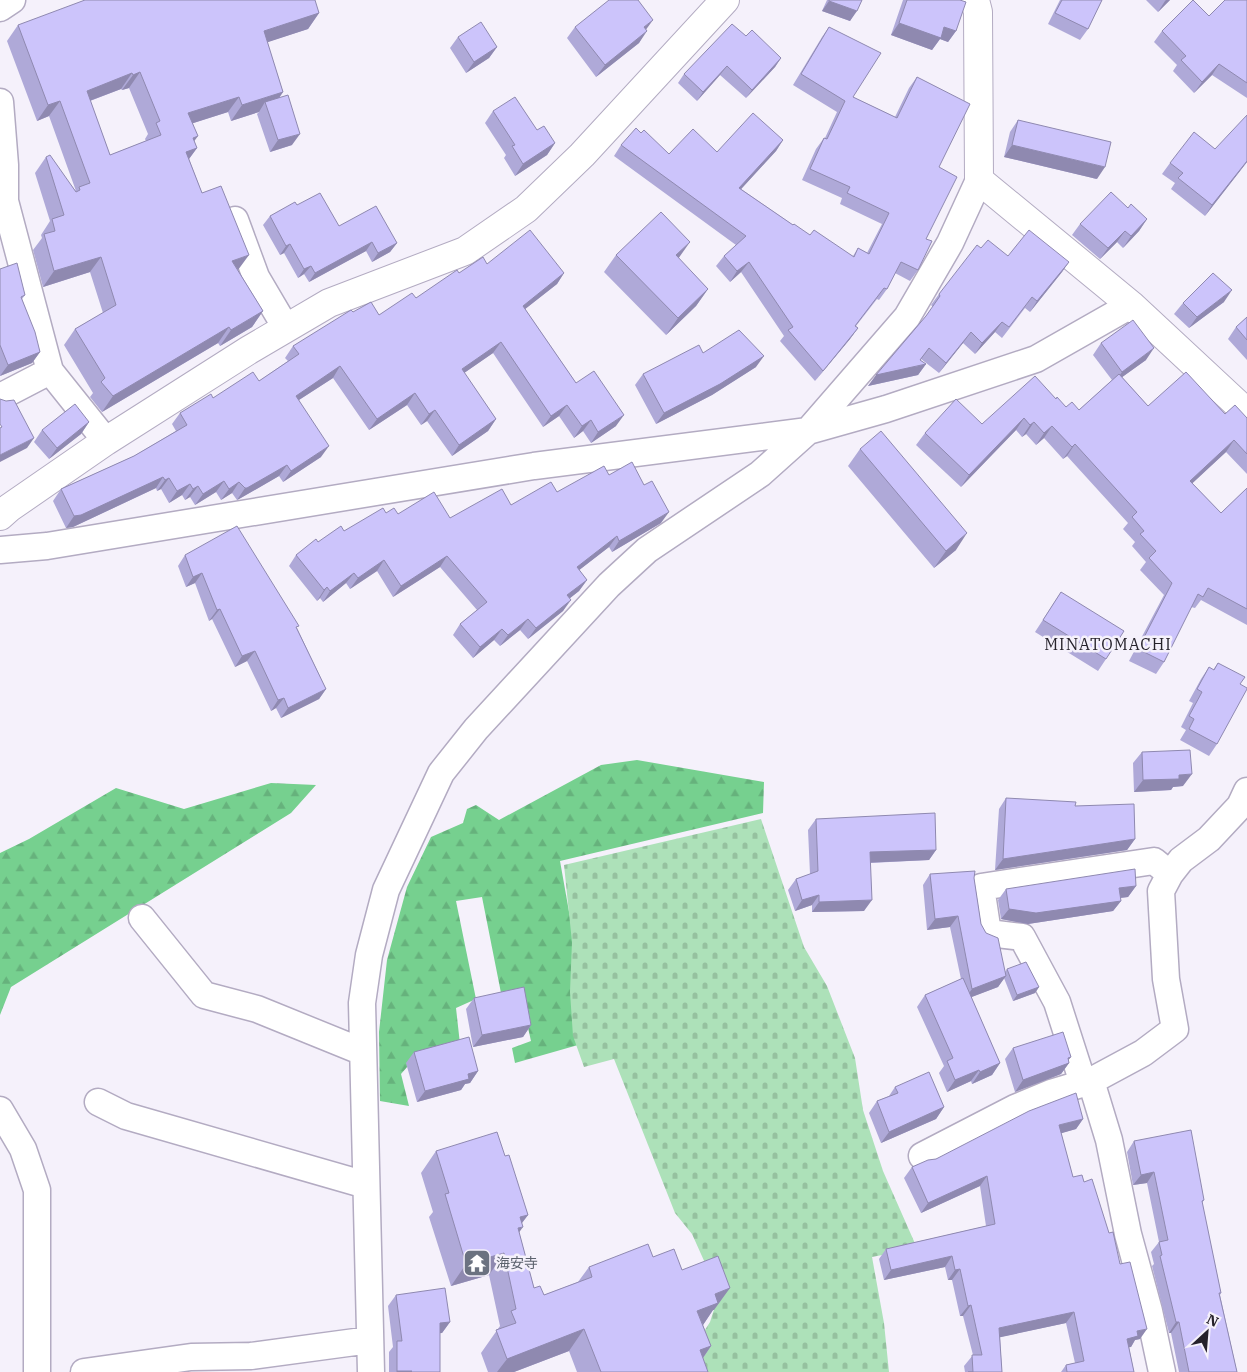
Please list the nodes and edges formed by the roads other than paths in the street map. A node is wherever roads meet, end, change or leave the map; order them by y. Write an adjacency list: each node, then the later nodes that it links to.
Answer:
1 (12, 0): 4 (street)
2 (725, 0): 9 (street)
3 (975, 0): 6 (street)
4 (0, 8)
5 (0, 102): 10 (street)
6 (979, 180): 8 (street); 13 (street)
7 (235, 220): 9 (street)
8 (1131, 306): 12 (street); 13 (street)
9 (286, 328): 14 (street)
10 (50, 372): 11 (street); 14 (street)
11 (0, 397)
12 (1247, 413)
13 (808, 431): 16 (street); 20 (street)
14 (106, 441): 15 (street)
15 (0, 516)
16 (0, 550)
17 (1247, 790): 18 (street)
18 (1170, 874): 21 (street); 21 (street)
19 (142, 918): 20 (street)
20 (363, 1052): 25 (street)
21 (1087, 1082): 24 (street); 30 (street)
22 (98, 1102): 25 (street)
23 (0, 1110): 27 (street)
24 (922, 1156)
25 (366, 1185): 26 (street)
26 (370, 1340): 28 (street); 29 (street)
27 (37, 1372)
28 (84, 1372)
29 (371, 1372)
30 (1162, 1372)

